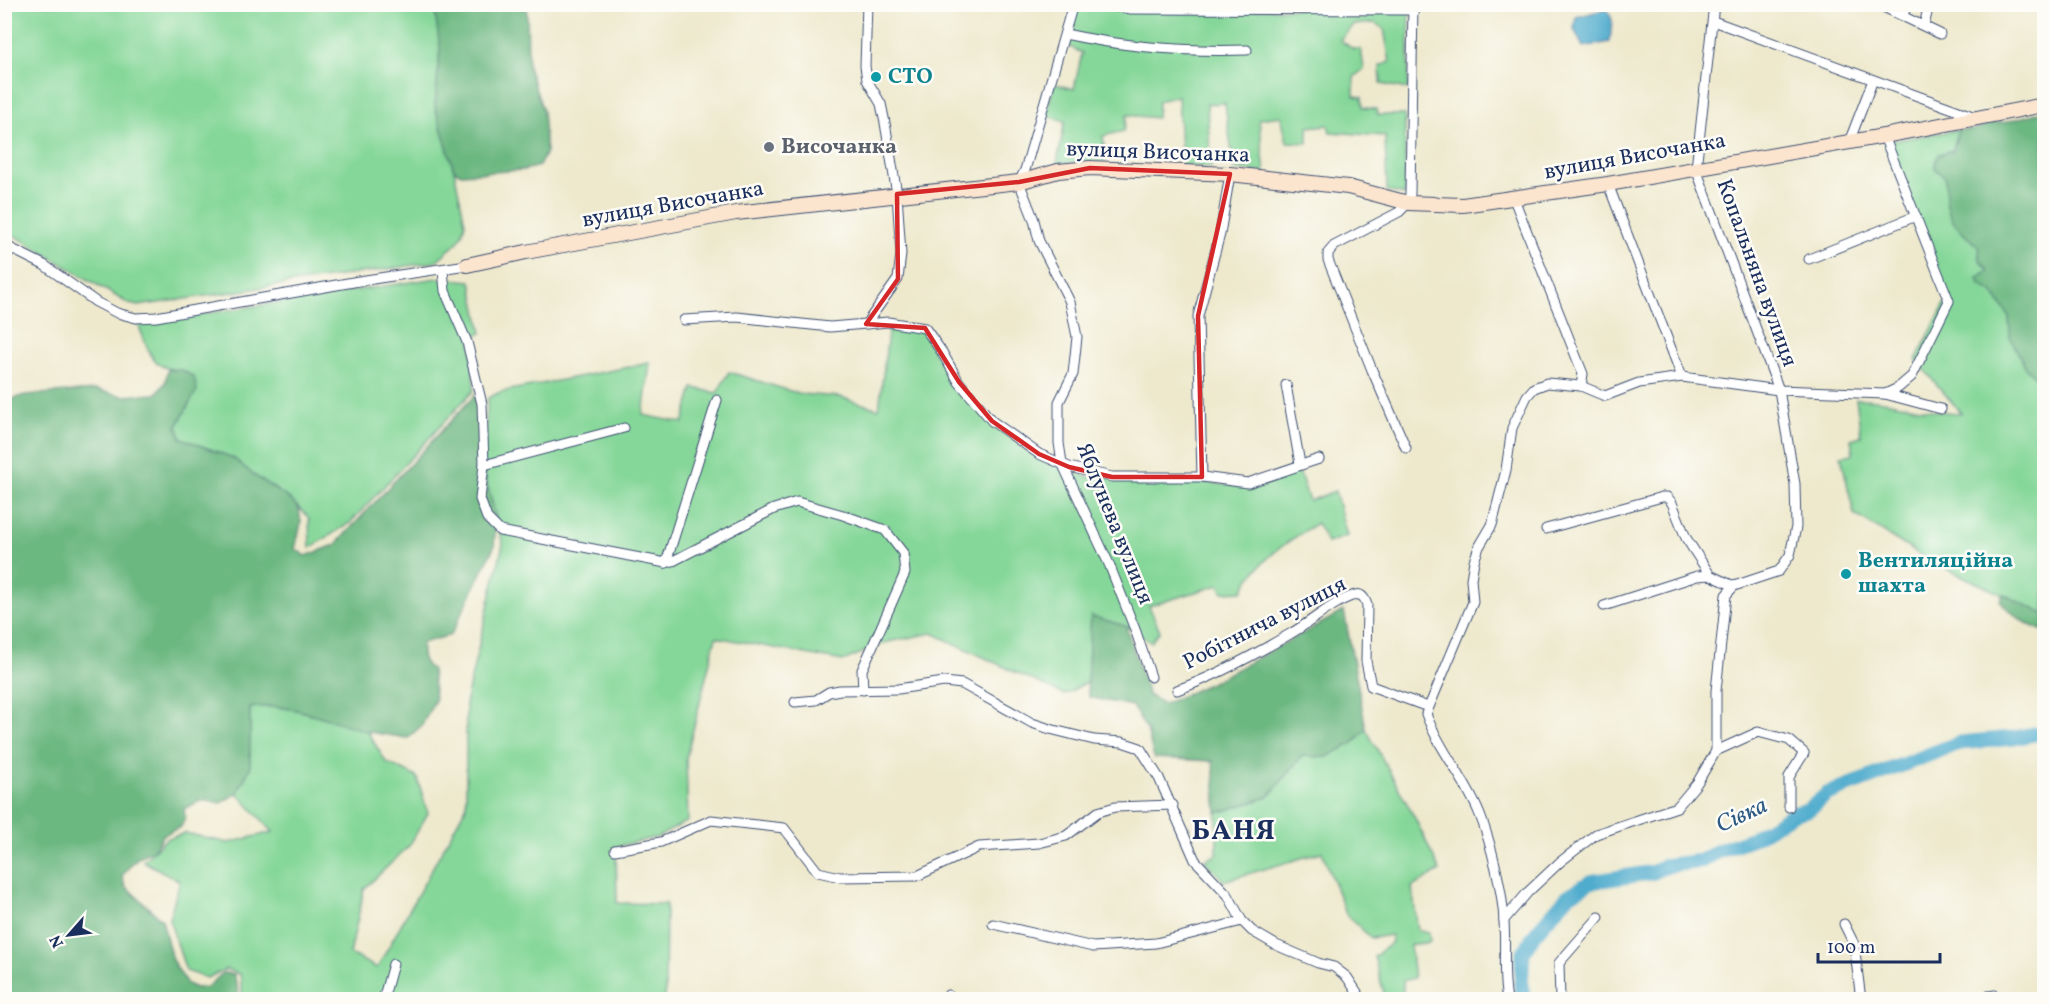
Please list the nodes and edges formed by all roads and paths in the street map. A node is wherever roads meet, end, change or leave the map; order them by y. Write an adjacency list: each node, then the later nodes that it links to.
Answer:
1 (867, 4): 24 (street)
2 (1073, 4): 12 (street)
3 (1098, 4): 8 (street)
4 (1714, 4): 10 (street)
5 (1877, 4): 9 (street)
6 (1910, 4): 9 (street)
7 (1929, 4): 11 (street)
8 (1413, 7): 26 (street)
9 (1902, 15): 11 (street)
10 (1713, 21): 15 (street); 20 (street)
11 (1924, 26): 13 (street)
12 (1065, 34): 14 (street); 22 (street)
13 (1940, 34)
14 (1247, 50)
15 (1874, 80): 17 (street); 19 (street)
16 (2044, 105): 17 (street, вулиця Височанка)
17 (1980, 119): 18 (street, вулиця Височанка)
18 (1884, 136): 19 (street, вулиця Височанка); 27 (street)
19 (1849, 142): 20 (street, вулиця Височанка)
20 (1696, 169): 23 (street, вулиця Височанка); 37 (street, Копальняна вулиця)
21 (1230, 174): 22 (street, вулиця Височанка); 26 (street, вулиця Височанка); 47 (street)
22 (1019, 182): 24 (street, вулиця Височанка); 44 (street, Яблунева вулиця)
23 (1608, 184): 25 (street, вулиця Височанка); 34 (street)
24 (897, 194): 30 (street, вулиця Височанка); 33 (street)
25 (1514, 199): 26 (street, вулиця Височанка); 36 (street)
26 (1408, 203): 42 (street)
27 (1916, 216): 29 (street); 38 (street)
28 (4, 245): 31 (street, вулиця Височанка)
29 (1809, 259)
30 (467, 265): 31 (street, вулиця Височанка)
31 (443, 270): 45 (street)
32 (684, 320): 33 (street)
33 (866, 324): 44 (street)
34 (1682, 377): 36 (street); 37 (street)
35 (1286, 385): 46 (street)
36 (1581, 386): 57 (street)
37 (1779, 390): 38 (street); 51 (street, Копальняна вулиця)
38 (1885, 394): 40 (street)
39 (717, 400): 49 (street)
40 (1941, 409)
41 (624, 428): 45 (street)
42 (1406, 448)
43 (1319, 459): 46 (street)
44 (1062, 463): 47 (street); 53 (street, Яблунева вулиця)
45 (484, 465): 49 (street)
46 (1300, 465): 47 (street)
47 (1202, 477)
48 (1546, 528): 50 (street)
49 (666, 563): 54 (street)
50 (1710, 575): 51 (street); 52 (street)
51 (1734, 586): 58 (street)
52 (1604, 606)
53 (1150, 677)
54 (862, 690): 56 (street); 59 (street)
55 (1177, 690): 57 (street, Робітнича вулиця)
56 (795, 702)
57 (1428, 707): 64 (street)
58 (1716, 751): 60 (street); 64 (street)
59 (1173, 805): 61 (street); 63 (street)
60 (1789, 807)
61 (615, 850)
62 (1599, 917): 72 (street)
63 (1242, 921): 65 (street); 70 (street)
64 (1504, 921): 71 (street)
65 (993, 924)
66 (1844, 924): 73 (street)
67 (393, 964): 69 (street)
68 (2044, 996): 76 (street)
69 (383, 999)
70 (1362, 999)
71 (1507, 999)
72 (1560, 999)
73 (1861, 999)
74 (1963, 999): 75 (street)
75 (2001, 999)
76 (2026, 999)

